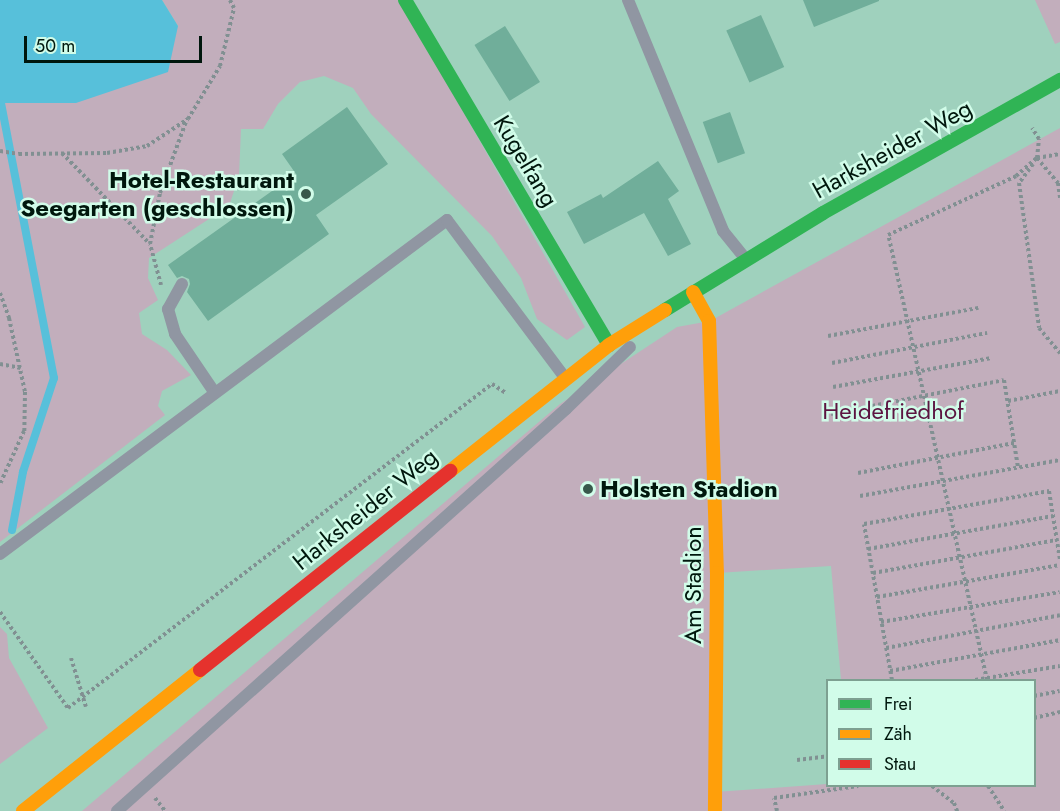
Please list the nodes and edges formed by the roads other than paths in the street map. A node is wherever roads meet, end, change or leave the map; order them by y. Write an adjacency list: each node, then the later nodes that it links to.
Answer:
1 (405, 0): 8 (main road, Kugelfang)
2 (628, 0): 4 (lane)
3 (1060, 80): 4 (main road, Harksheider Weg)
4 (746, 259): 6 (main road, Harksheider Weg)
5 (182, 284): 10 (lane)
6 (693, 292): 7 (main road, Harksheider Weg); 14 (main road, Am Stadion)
7 (679, 301): 8 (main road, Harksheider Weg); 13 (lane)
8 (609, 345): 9 (main road, Harksheider Weg)
9 (565, 378): 10 (lane); 12 (main road, Harksheider Weg)
10 (215, 393): 11 (lane)
11 (0, 554)
12 (23, 811)
13 (117, 811)
14 (715, 811)

